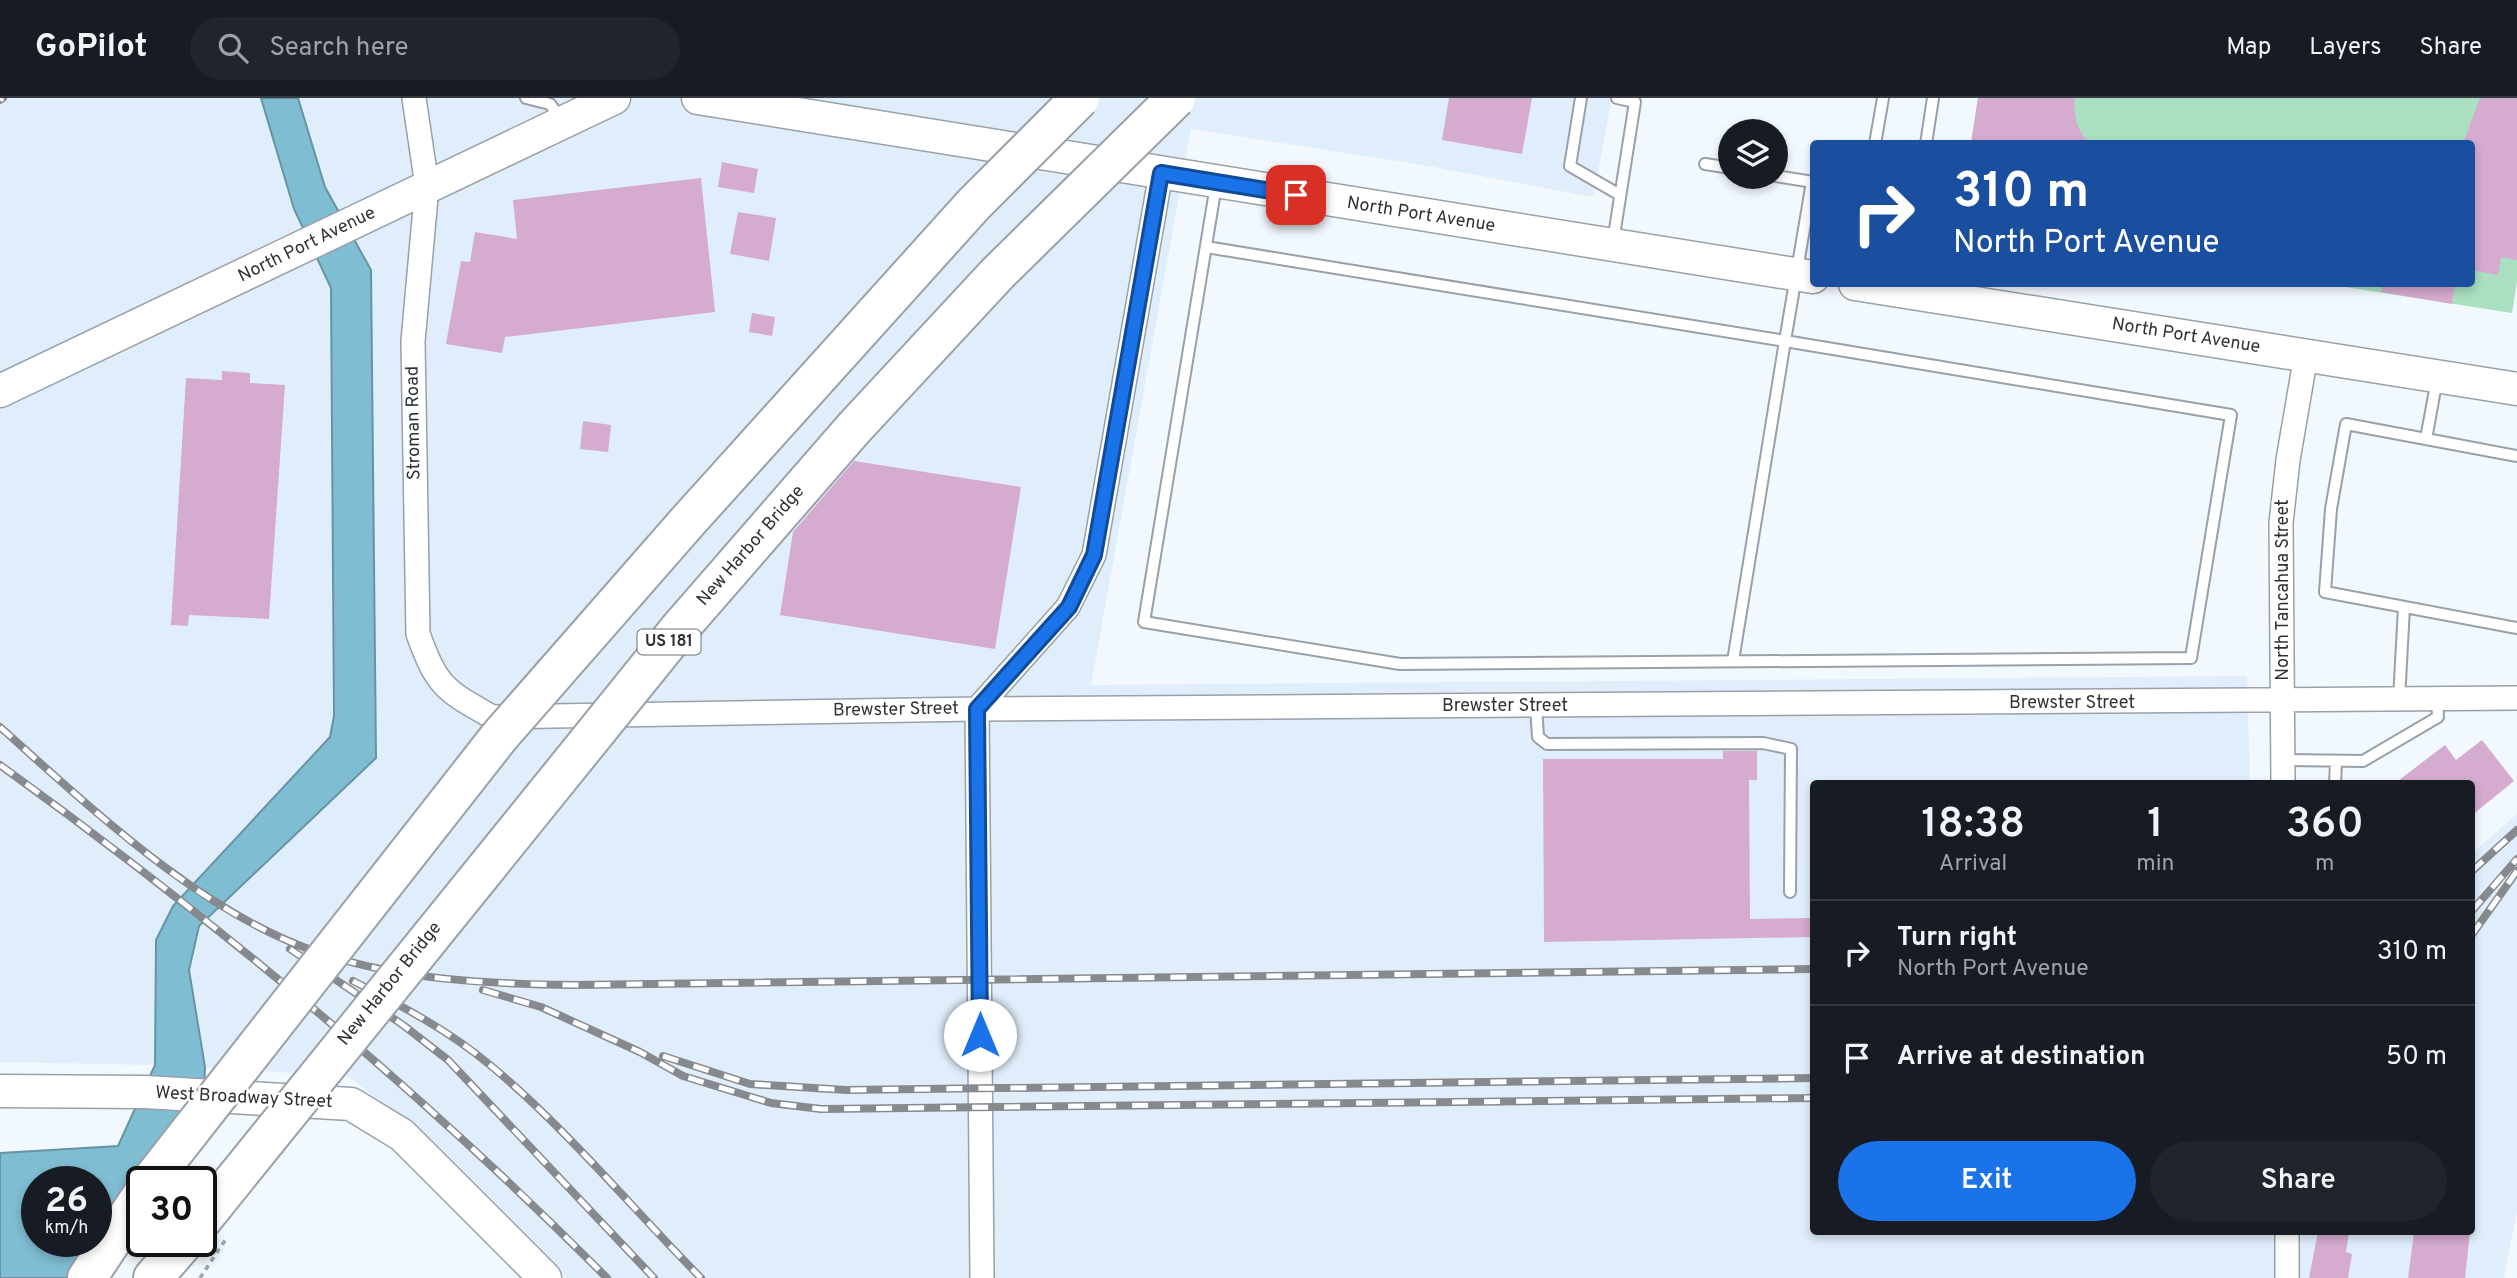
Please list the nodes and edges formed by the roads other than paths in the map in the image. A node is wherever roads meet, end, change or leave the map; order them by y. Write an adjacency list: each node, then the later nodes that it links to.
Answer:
1 (414, 98): 20 (street, Stroman Road)
2 (526, 98): 11 (lane)
3 (614, 98): 11 (main road, North Port Avenue)
4 (1080, 98): 50 (highway, bridge)
5 (1176, 98): 51 (highway, New Harbor Bridge / US 181, bridge)
6 (1581, 98): 21 (lane)
7 (1617, 98): 21 (lane)
8 (1883, 98): 12 (lane)
9 (1933, 98): 13 (lane)
10 (716, 99): 16 (main road, North Port Avenue)
11 (556, 108): 20 (main road, North Port Avenue)
12 (1876, 140)
13 (1927, 140)
14 (1705, 164): 15 (lane)
15 (1718, 166)
16 (1161, 173): 18 (main road, North Port Avenue); 42 (street)
17 (1788, 178): 19 (lane)
18 (1216, 182): 23 (main road, North Port Avenue); 24 (lane)
19 (1810, 182)
20 (428, 186): 31 (main road, North Port Avenue); 43 (street, Stroman Road)
21 (1620, 195): 23 (lane)
22 (1810, 205): 25 (lane)
23 (1612, 245): 25 (main road, North Port Avenue)
24 (1206, 247): 27 (lane); 36 (lane)
25 (1804, 275): 27 (lane)
26 (1903, 287): 28 (main road, North Port Avenue)
27 (1785, 341): 36 (lane); 36 (lane)
28 (2306, 355): 29 (main road, North Port Avenue); 40 (street, North Tancahua Street)
29 (2438, 376): 30 (main road, North Port Avenue); 32 (lane)
30 (2517, 389)
31 (0, 391)
32 (2426, 439): 33 (lane); 34 (lane)
33 (2517, 456)
34 (2404, 607): 35 (lane); 39 (lane)
35 (2517, 628)
36 (1733, 661)
37 (2517, 698): 38 (street, Brewster Street)
38 (2437, 699): 39 (street, Brewster Street); 45 (lane)
39 (2399, 700): 40 (street, Brewster Street)
40 (2283, 702): 41 (street, Brewster Street); 44 (street, North Tancahua Street)
41 (1536, 706): 42 (street, Brewster Street); 48 (lane)
42 (977, 709): 43 (street, Brewster Street); 66 (street)
43 (492, 717)
44 (2283, 760): 45 (lane); 46 (street, North Tancahua Street)
45 (2336, 762): 47 (lane)
46 (2283, 780)
47 (2335, 780)
48 (1790, 892)
49 (0, 1091): 65 (main road, West Broadway Street)
50 (163, 1166)
51 (228, 1190): 52 (highway, New Harbor Bridge / US 181, bridge); 54 (highway, bridge)
52 (217, 1203)
53 (126, 1207): 56 (highway)
54 (217, 1207)
55 (126, 1218): 62 (highway)
56 (112, 1220)
57 (2287, 1235): 67 (street)
58 (78, 1257): 61 (highway)
59 (171, 1257): 63 (highway)
60 (186, 1257): 64 (highway)
61 (63, 1278)
62 (87, 1278)
63 (153, 1278)
64 (173, 1278)
65 (545, 1278)
66 (982, 1278)
67 (2287, 1278)

